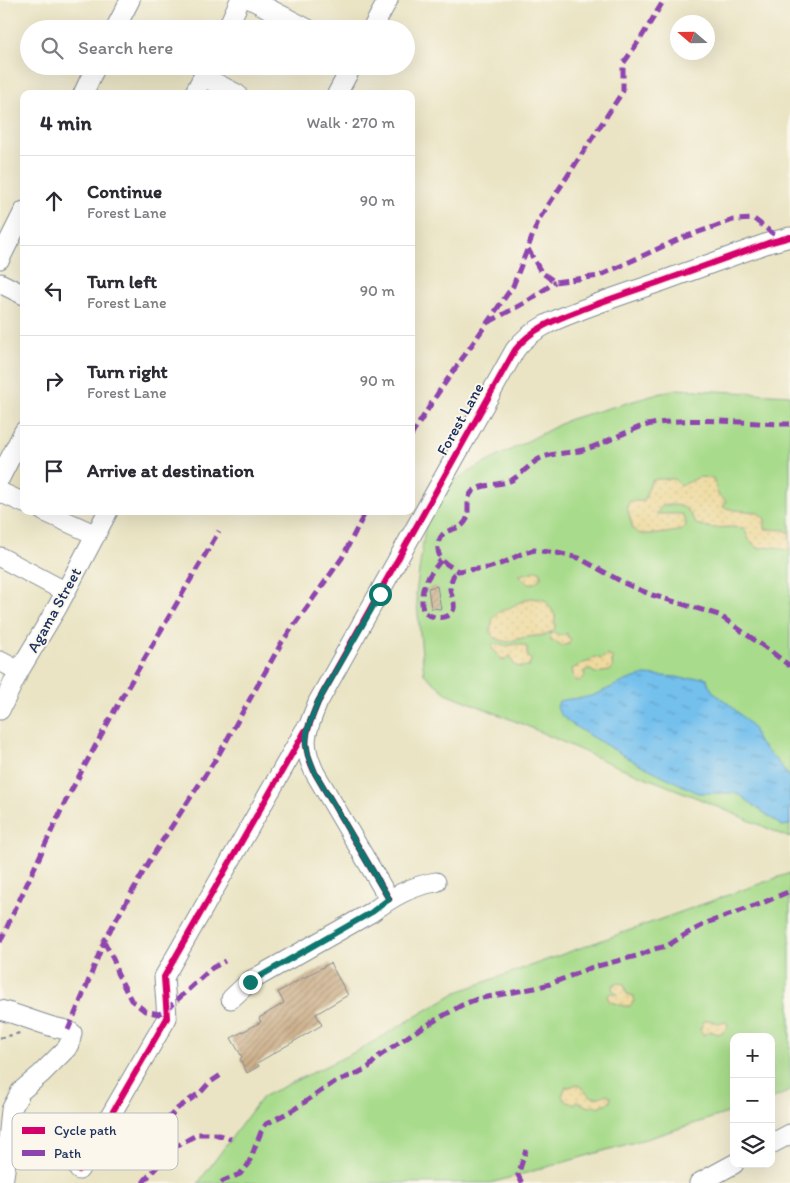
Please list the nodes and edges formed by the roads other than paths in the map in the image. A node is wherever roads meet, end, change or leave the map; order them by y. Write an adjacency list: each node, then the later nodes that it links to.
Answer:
1 (130, 0): 5 (street)
2 (240, 0): 6 (street)
3 (252, 0): 7 (street)
4 (388, 0): 8 (street)
5 (120, 20)
6 (231, 20)
7 (291, 20)
8 (377, 20)
9 (92, 75): 13 (street)
10 (204, 75): 14 (street)
11 (210, 75): 15 (street)
12 (347, 75): 16 (street)
13 (85, 90)
14 (196, 90)
15 (231, 90)
16 (339, 90)
17 (20, 220): 19 (street)
18 (790, 237): 34 (street, Forest Lane)
19 (0, 259)
20 (0, 283): 21 (street)
21 (20, 293)
22 (20, 439): 23 (street)
23 (0, 478)
24 (0, 492): 25 (street)
25 (20, 501)
26 (52, 515): 28 (street)
27 (106, 515): 28 (street, Agama Street)
28 (96, 534): 30 (street, Agama Street)
29 (0, 557): 30 (street)
30 (66, 592): 32 (street, Agama Street)
31 (0, 662): 32 (street)
32 (19, 671): 33 (street, Agama Street)
33 (0, 710)
34 (310, 722): 36 (street, Forest Lane); 39 (street)
35 (436, 882): 36 (street)
36 (389, 899): 37 (street)
37 (231, 1000)
38 (0, 1010): 43 (street)
39 (111, 1113)
40 (790, 1134): 41 (street)
41 (775, 1142)
42 (730, 1166): 44 (street)
43 (3, 1183)
44 (700, 1183)

